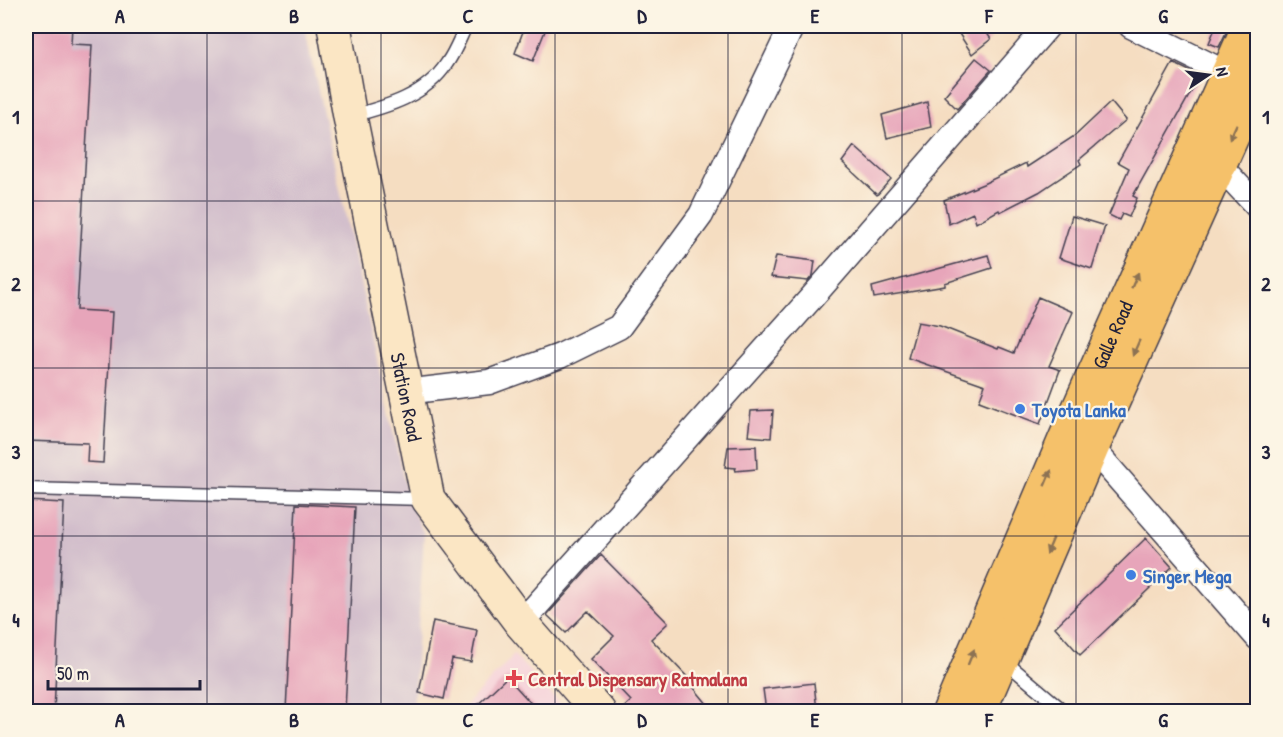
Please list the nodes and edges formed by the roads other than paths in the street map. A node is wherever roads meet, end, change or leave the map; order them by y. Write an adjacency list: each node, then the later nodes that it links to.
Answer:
1 (334, 26): 8 (street, Station Road)
2 (466, 26): 8 (lane)
3 (792, 26): 11 (street)
4 (1048, 26): 15 (street)
5 (1131, 26): 7 (street)
6 (1248, 26): 7 (highway, Galle Road)
7 (1243, 76): 9 (highway, Galle Road, one-way to 9); 19 (highway, Galle Road, one-way to 7)
8 (350, 117): 11 (street, Station Road)
9 (1218, 164): 10 (street); 12 (highway, Galle Road, one-way to 12)
10 (1257, 207)
11 (405, 392): 14 (street, Station Road)
12 (1092, 448): 16 (street); 17 (highway, Galle Road, one-way to 17)
13 (26, 489): 14 (lane)
14 (428, 499): 15 (street, Station Road)
15 (521, 623): 18 (street, Station Road)
16 (1257, 638)
17 (1002, 658): 20 (highway, Galle Road); 21 (lane)
18 (599, 711)
19 (949, 711)
20 (979, 711)
21 (1065, 711)

